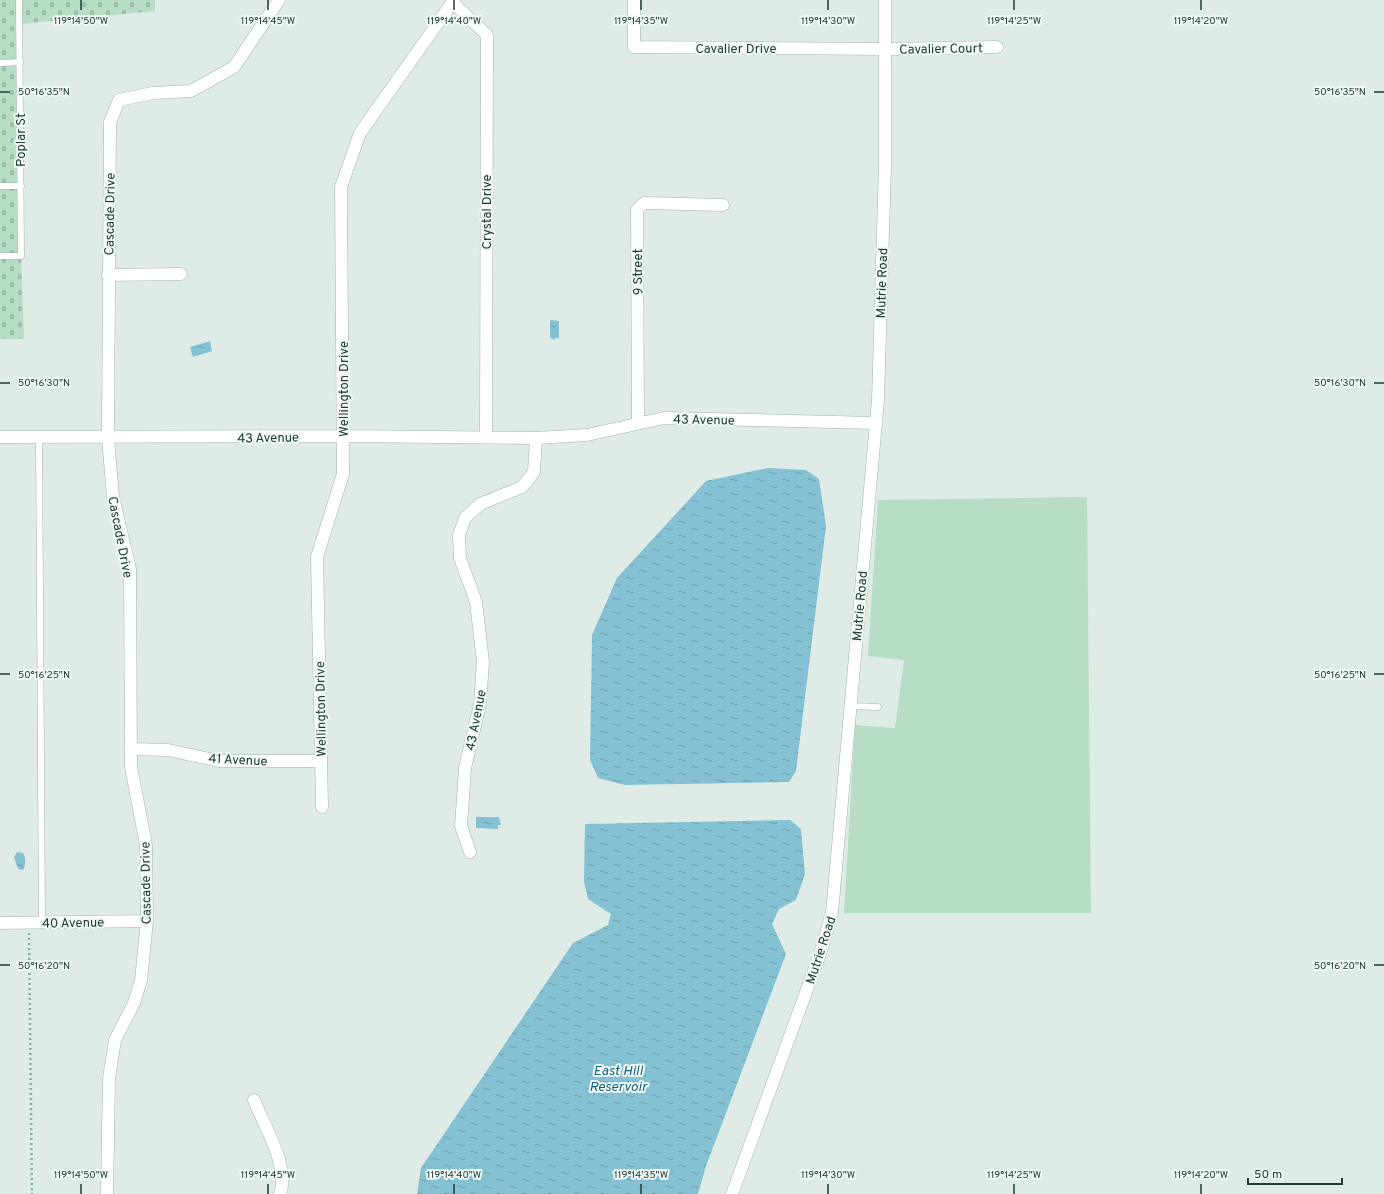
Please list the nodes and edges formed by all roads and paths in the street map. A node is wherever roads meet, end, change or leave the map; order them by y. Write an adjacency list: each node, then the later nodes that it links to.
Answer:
1 (19, 0): 8 (lane, Poplar St)
2 (279, 0): 15 (street, Cascade Drive)
3 (634, 0): 7 (street, Cavalier Drive)
4 (886, 0): 7 (street, Mutrie Road)
5 (453, 1): 18 (street, Wellington Drive); 19 (street, Crystal Drive)
6 (997, 47): 7 (street, Cavalier Court)
7 (885, 49): 17 (street, Mutrie Road)
8 (20, 62): 9 (lane); 11 (lane, Poplar St)
9 (0, 63)
10 (0, 186): 11 (lane)
11 (21, 186): 13 (lane, Poplar St)
12 (722, 205): 16 (street, 9 Street)
13 (0, 256)
14 (181, 274): 15 (street)
15 (108, 275): 22 (street, Cascade Drive)
16 (638, 423): 17 (street, 43 Avenue); 23 (street, 43 Avenue)
17 (875, 423): 24 (street, Mutrie Road)
18 (344, 436): 19 (street, 43 Avenue); 22 (street, 43 Avenue); 27 (street, Wellington Drive)
19 (486, 436): 23 (street, 43 Avenue)
20 (0, 437): 21 (street, 43 Avenue)
21 (40, 438): 22 (street, 43 Avenue); 33 (lane)
22 (108, 438): 26 (street, Cascade Drive)
23 (536, 438): 29 (street, 43 Avenue)
24 (850, 706): 25 (lane); 38 (street, Mutrie Road)
25 (878, 707)
26 (131, 749): 27 (street, 41 Avenue); 30 (street, Cascade Drive)
27 (321, 761): 28 (street, Wellington Drive)
28 (322, 807)
29 (470, 852)
30 (147, 922): 33 (street, 40 Avenue); 36 (street, Cascade Drive)
31 (0, 923): 32 (street, 40 Avenue)
32 (29, 923): 33 (street, 40 Avenue); 35 (path)
33 (42, 923)
34 (254, 1100): 37 (street)
35 (32, 1194)
36 (107, 1194)
37 (280, 1194)
38 (732, 1194)

